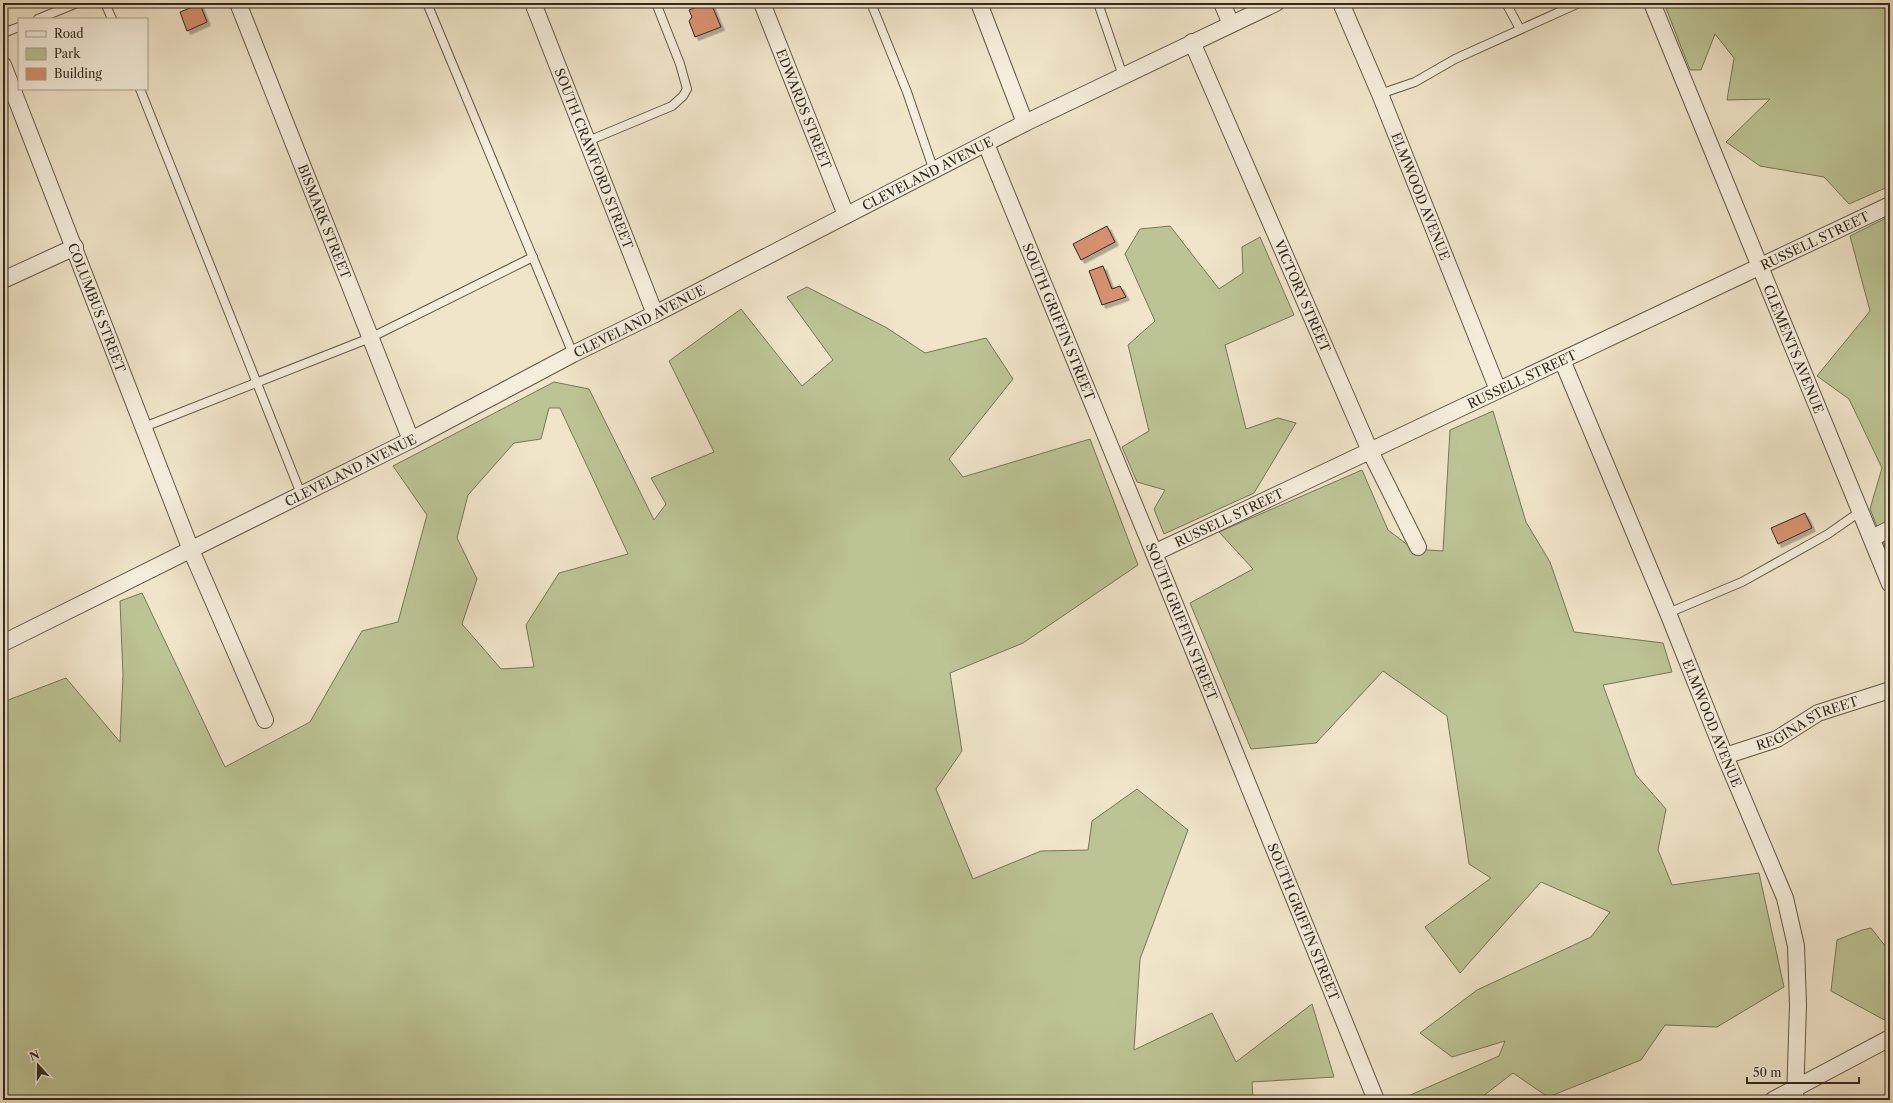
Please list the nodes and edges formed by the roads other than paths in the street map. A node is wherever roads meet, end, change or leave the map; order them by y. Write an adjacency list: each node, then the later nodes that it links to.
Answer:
1 (76, 3): 17 (lane)
2 (106, 3): 18 (lane)
3 (238, 3): 39 (street, BISMARK STREET)
4 (427, 3): 35 (lane)
5 (533, 3): 29 (street, SOUTH CRAWFORD STREET)
6 (656, 3): 29 (lane)
7 (762, 3): 33 (street, EDWARDS STREET)
8 (871, 3): 31 (lane)
9 (979, 3): 28 (street)
10 (1098, 3): 25 (lane)
11 (1222, 3): 19 (street)
12 (1276, 3): 19 (street, CLEVELAND AVENUE)
13 (1341, 3): 27 (street, ELMWOOD AVENUE)
14 (1506, 3): 21 (lane)
15 (1579, 3): 21 (lane)
16 (1652, 3): 36 (street, CLEMENTS AVENUE)
17 (40, 18)
18 (112, 18)
19 (1231, 24): 23 (street, CLEVELAND AVENUE)
20 (18, 27): 22 (lane)
21 (1520, 28): 27 (lane)
22 (3, 33)
23 (1192, 42): 25 (street, CLEVELAND AVENUE); 46 (street, VICTORY STREET)
24 (3, 65): 34 (street, COLUMBUS STREET)
25 (1123, 76): 28 (street, CLEVELAND AVENUE)
26 (140, 90): 42 (lane)
27 (1380, 94): 43 (street, ELMWOOD AVENUE)
28 (1025, 123): 30 (street, CLEVELAND AVENUE)
29 (588, 141): 38 (street, SOUTH CRAWFORD STREET)
30 (986, 144): 31 (street, CLEVELAND AVENUE); 53 (street, SOUTH GRIFFIN STREET)
31 (934, 171): 33 (street, CLEVELAND AVENUE)
32 (1890, 205): 36 (street, RUSSELL STREET)
33 (846, 216): 38 (street, CLEVELAND AVENUE)
34 (75, 247): 37 (street); 44 (street, COLUMBUS STREET)
35 (533, 257): 39 (lane); 40 (lane)
36 (1761, 266): 41 (street, RUSSELL STREET); 48 (street, CLEMENTS AVENUE)
37 (3, 280)
38 (655, 314): 40 (street, CLEVELAND AVENUE)
39 (370, 338): 42 (lane); 45 (street, BISMARK STREET)
40 (573, 354): 45 (street, CLEVELAND AVENUE)
41 (1562, 360): 43 (street, RUSSELL STREET); 55 (street, ELMWOOD AVENUE)
42 (257, 382): 44 (lane); 47 (lane)
43 (1498, 390): 46 (street, RUSSELL STREET)
44 (144, 427): 52 (street, COLUMBUS STREET)
45 (411, 440): 47 (street, CLEVELAND AVENUE)
46 (1370, 451): 51 (street, VICTORY STREET); 53 (street, RUSSELL STREET)
47 (301, 494): 52 (street, CLEVELAND AVENUE)
48 (1861, 511): 50 (street, CLEMENTS AVENUE); 55 (lane)
49 (1890, 529): 50 (street)
50 (1872, 538): 54 (street, CLEMENTS AVENUE)
51 (1418, 547)
52 (191, 550): 56 (street, CLEVELAND AVENUE); 58 (street, COLUMBUS STREET)
53 (1154, 553): 62 (street, SOUTH GRIFFIN STREET)
54 (1890, 584)
55 (1668, 613): 59 (street, ELMWOOD AVENUE)
56 (3, 643)
57 (1890, 690): 59 (street, REGINA STREET)
58 (265, 720)
59 (1725, 756): 61 (street, ELMWOOD AVENUE)
60 (1890, 1038): 61 (street)
61 (1795, 1094): 63 (street)
62 (1376, 1100)
63 (1772, 1100)

